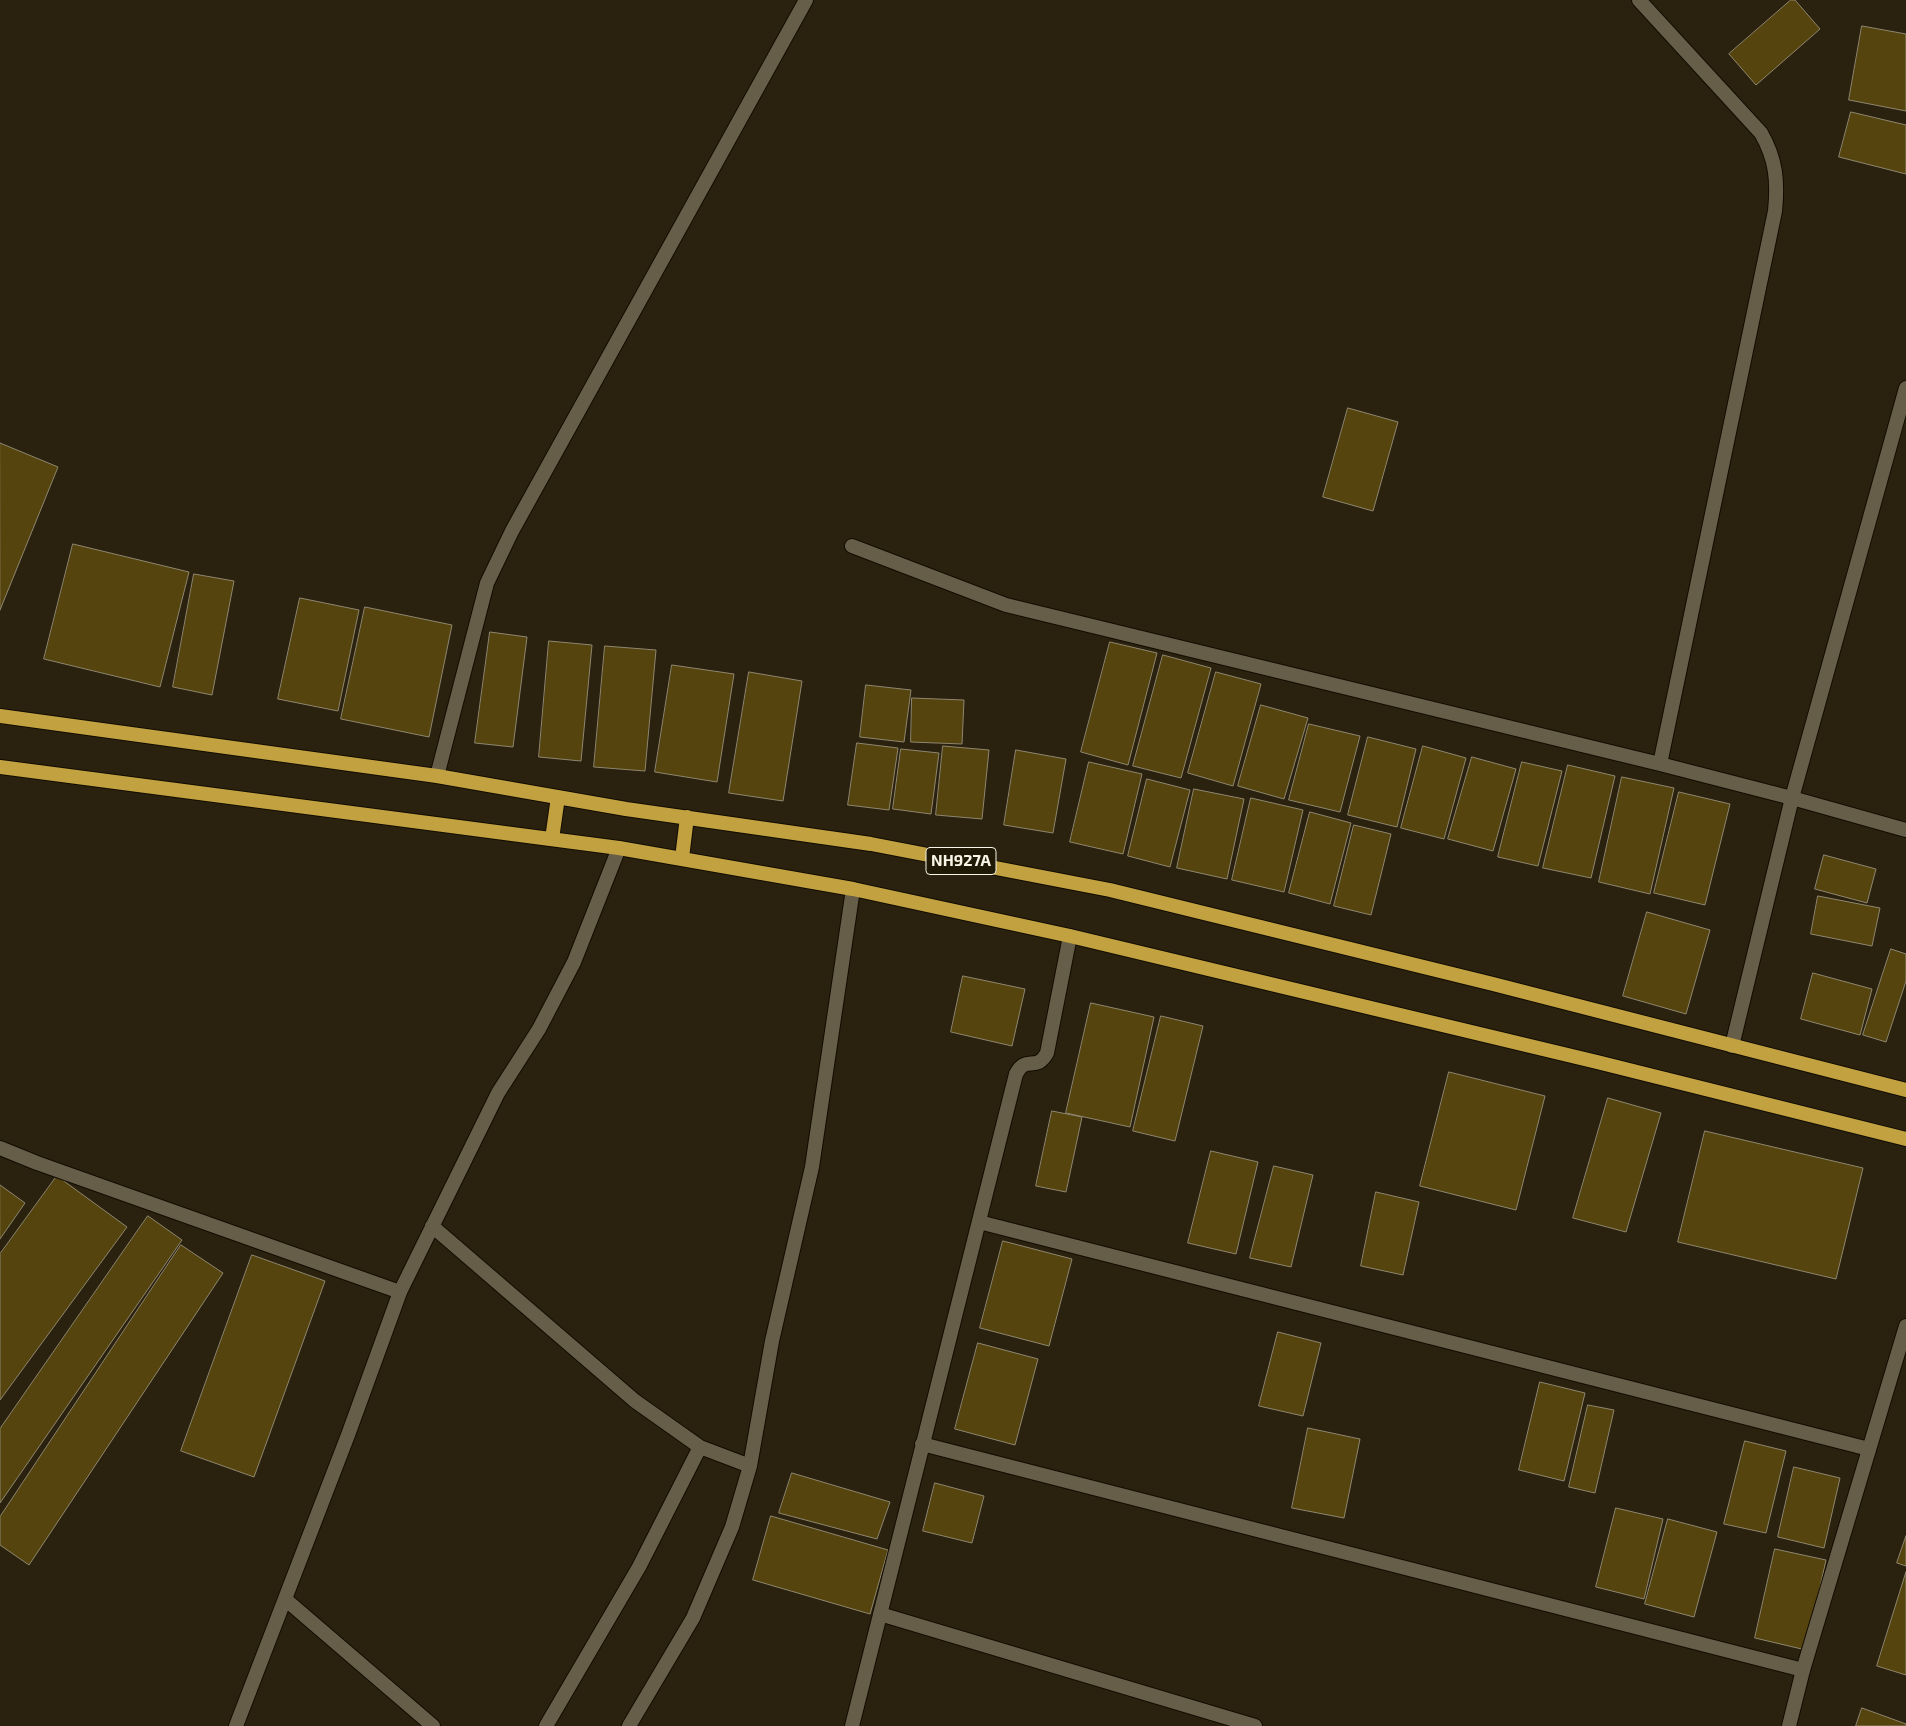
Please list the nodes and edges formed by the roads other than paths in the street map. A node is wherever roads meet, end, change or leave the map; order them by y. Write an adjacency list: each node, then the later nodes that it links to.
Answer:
1 (806, 0): 8 (street)
2 (1639, 0): 6 (street)
3 (1906, 388): 10 (street)
4 (852, 546): 6 (street)
5 (0, 716): 8 (highway, NH927A)
6 (1660, 764): 10 (street)
7 (0, 767): 13 (highway)
8 (437, 776): 9 (highway, NH927A)
9 (558, 797): 11 (highway, NH927A); 13 (highway)
10 (1792, 798): 12 (street); 18 (street)
11 (687, 818): 15 (highway); 18 (highway, NH927A)
12 (1906, 830)
13 (552, 840): 14 (highway)
14 (619, 848): 15 (highway); 23 (street)
15 (682, 858): 16 (highway)
16 (853, 889): 17 (highway); 29 (street)
17 (1070, 936): 20 (highway); 22 (street)
18 (1732, 1046): 19 (highway, NH927A)
19 (1906, 1090)
20 (1906, 1138)
21 (0, 1148): 24 (street)
22 (979, 1222): 26 (street); 28 (street)
23 (432, 1226): 24 (street); 27 (street)
24 (400, 1292): 30 (street)
25 (1906, 1326): 28 (street)
26 (922, 1444): 31 (street); 32 (street)
27 (700, 1447): 29 (street); 35 (street)
28 (1870, 1450): 32 (street)
29 (750, 1466): 36 (street)
30 (285, 1599): 33 (street); 34 (street)
31 (880, 1614): 37 (street); 38 (street)
32 (1803, 1670): 39 (street)
33 (236, 1726)
34 (433, 1726)
35 (546, 1726)
36 (629, 1726)
37 (852, 1726)
38 (1255, 1726)
39 (1789, 1726)

